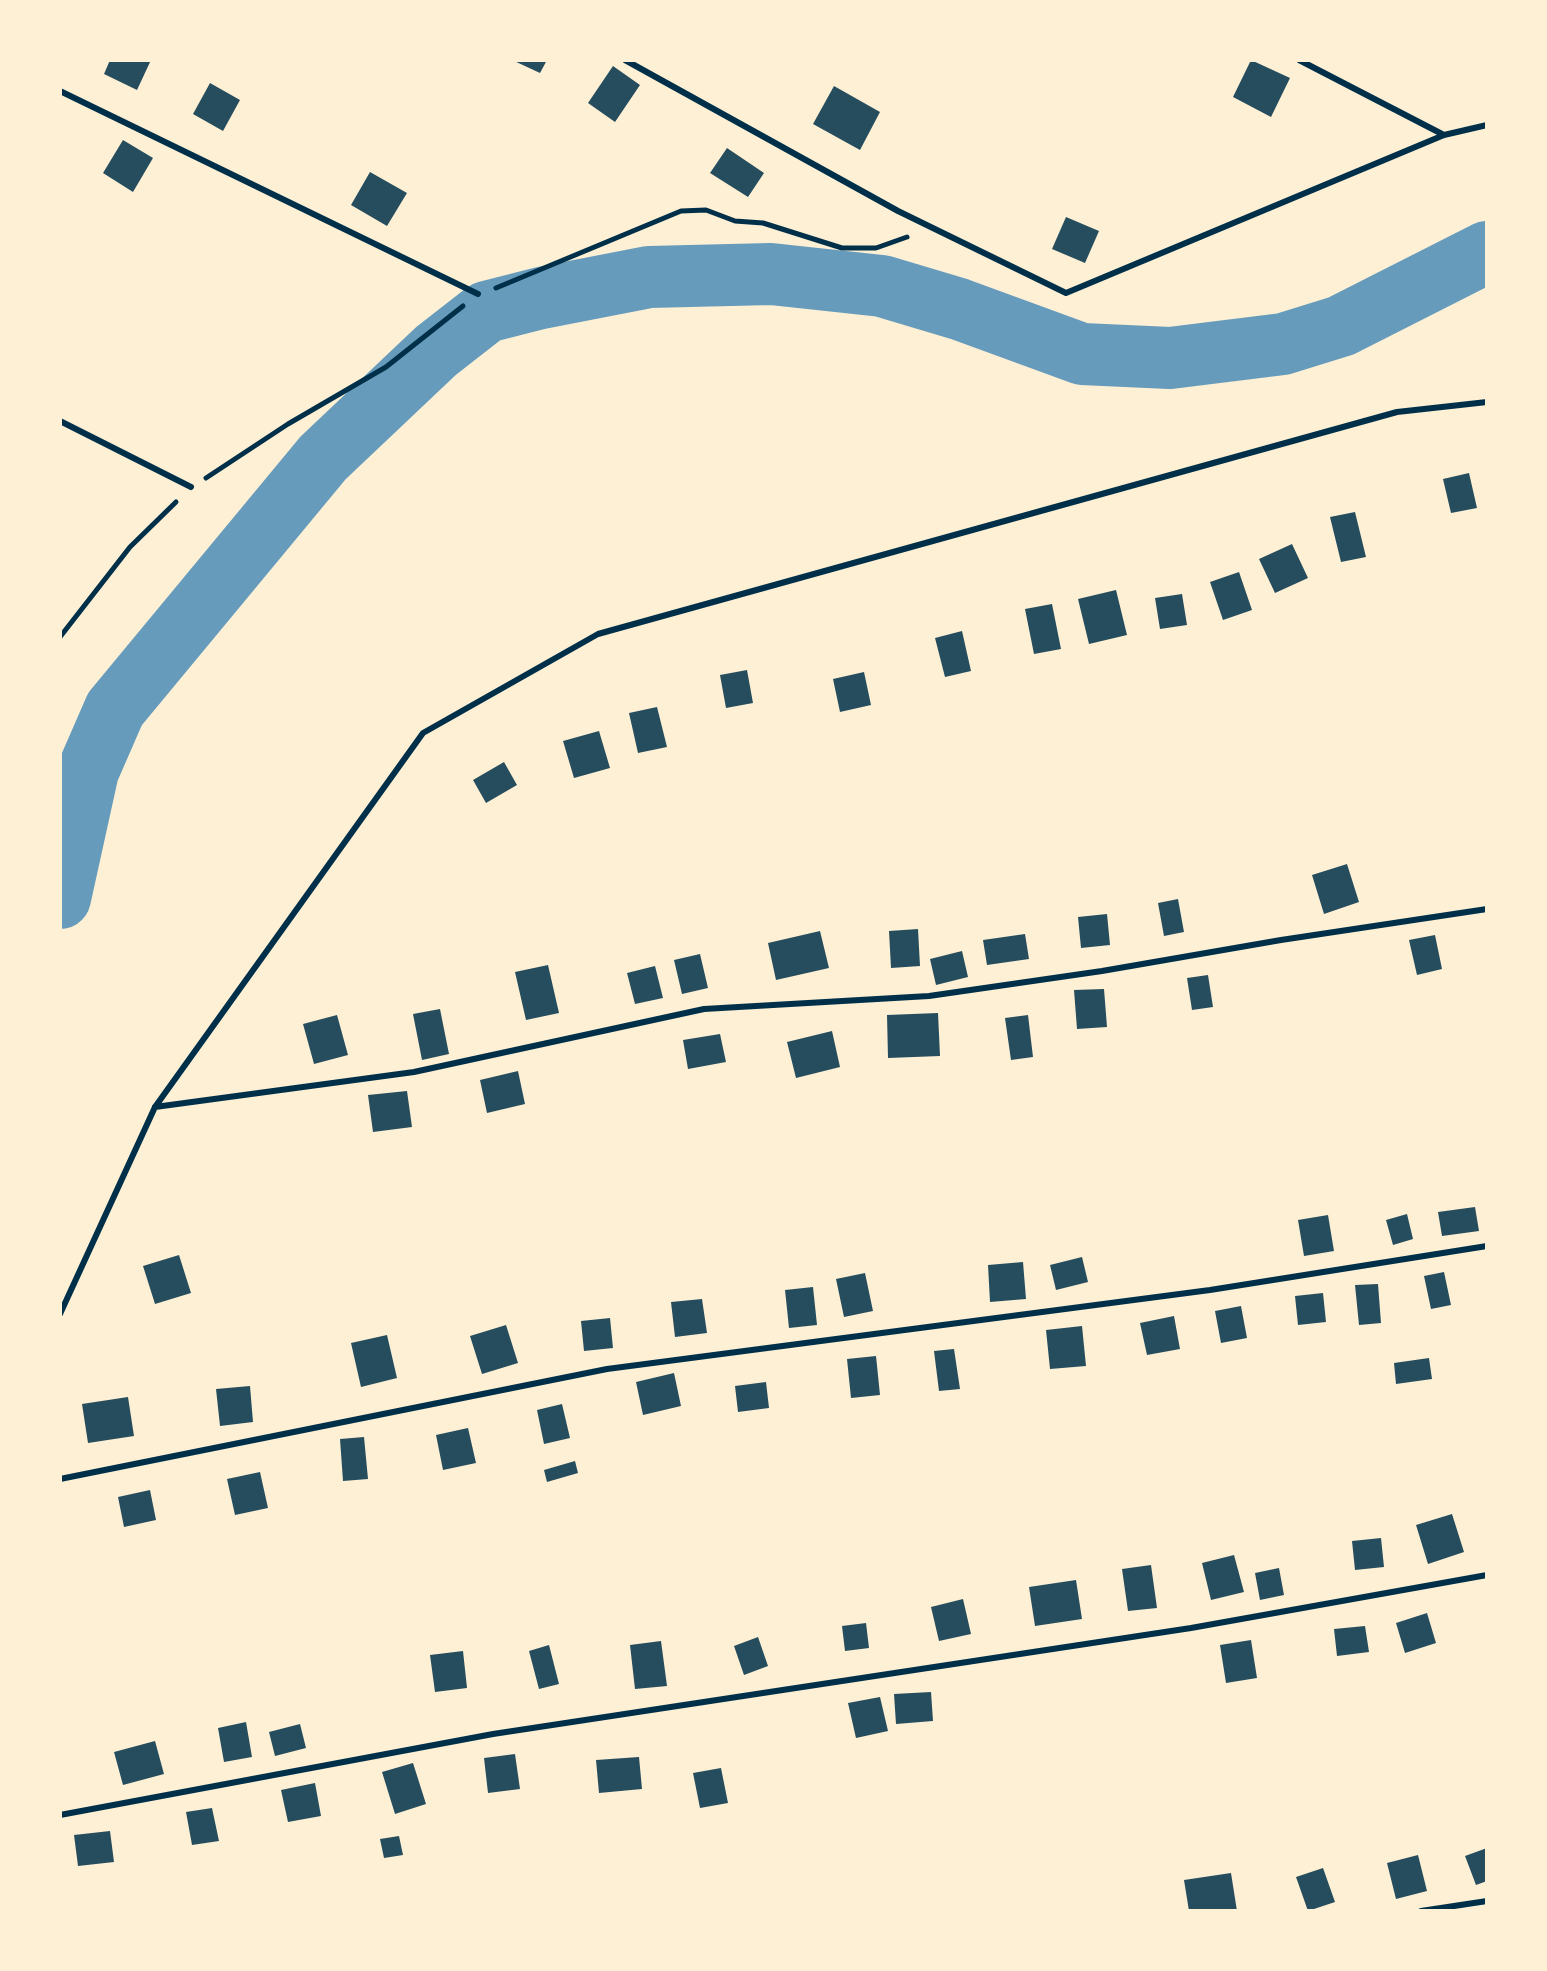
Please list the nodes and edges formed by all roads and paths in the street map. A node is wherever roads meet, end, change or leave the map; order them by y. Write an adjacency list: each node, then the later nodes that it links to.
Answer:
1 (625, 60): 6 (lane)
2 (1299, 60): 5 (lane)
3 (60, 91): 7 (lane)
4 (1487, 125): 5 (lane)
5 (1444, 135): 6 (lane)
6 (934, 229): 7 (path)
7 (478, 294): 10 (path)
8 (1487, 402): 13 (lane)
9 (60, 421): 10 (lane)
10 (191, 487): 11 (path)
11 (60, 637)
12 (1487, 909): 13 (lane)
13 (155, 1107): 15 (lane)
14 (1487, 1246): 16 (lane)
15 (60, 1314)
16 (60, 1479)
17 (1487, 1575): 18 (lane)
18 (60, 1815)
19 (1487, 1901): 20 (lane)
20 (1421, 1911)

